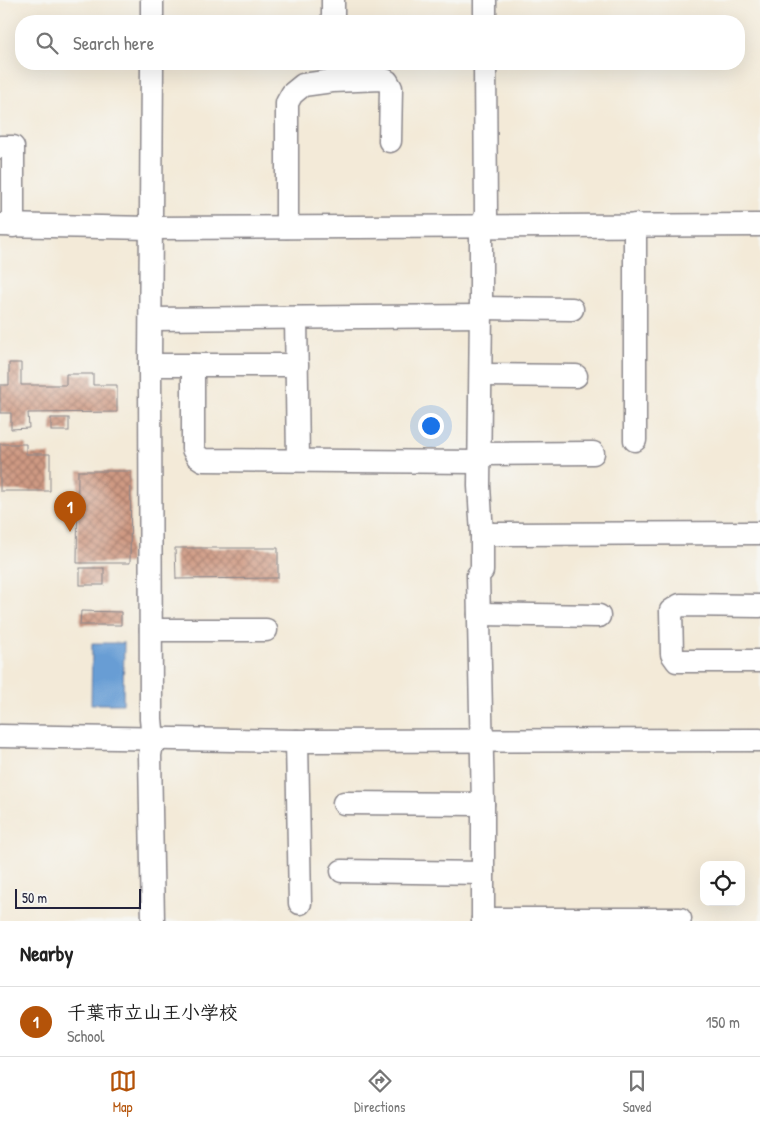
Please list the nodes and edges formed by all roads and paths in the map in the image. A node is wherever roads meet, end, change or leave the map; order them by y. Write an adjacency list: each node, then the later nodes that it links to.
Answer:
1 (152, 0): 4 (street)
2 (333, 0): 5 (street)
3 (485, 0): 6 (street)
4 (152, 15)
5 (333, 15)
6 (485, 15)
7 (152, 70): 17 (street)
8 (485, 70): 15 (street)
9 (332, 72): 10 (street); 16 (street)
10 (390, 141)
11 (0, 147): 12 (street)
12 (6, 225): 17 (street)
13 (635, 225): 14 (street); 15 (street); 27 (street)
14 (760, 225)
15 (481, 226): 16 (street); 19 (street)
16 (287, 227): 17 (street)
17 (151, 228): 21 (street)
18 (572, 309): 19 (street)
19 (481, 312): 20 (street); 25 (street)
20 (296, 318): 21 (street); 24 (street)
21 (151, 319): 22 (street)
22 (150, 365): 23 (street); 36 (street)
23 (194, 365): 24 (street); 30 (street)
24 (297, 365): 30 (street)
25 (481, 375): 26 (street); 29 (street)
26 (576, 376)
27 (635, 440)
28 (593, 453): 29 (street)
29 (480, 458): 30 (street); 32 (street)
30 (298, 460)
31 (760, 533): 32 (street)
32 (482, 534): 34 (street)
33 (760, 606): 38 (street)
34 (479, 614): 35 (street); 43 (street)
35 (599, 616)
36 (151, 630): 37 (street); 40 (street)
37 (266, 630)
38 (760, 661)
39 (0, 736): 40 (street)
40 (153, 739): 42 (street); 52 (street)
41 (760, 740): 43 (street)
42 (297, 741): 43 (street); 48 (street)
43 (482, 741): 45 (street)
44 (344, 803): 45 (street)
45 (483, 804): 47 (street)
46 (342, 871): 47 (street)
47 (483, 873): 50 (street)
48 (300, 902)
49 (680, 919): 51 (street)
50 (483, 920): 51 (street)
51 (628, 920)
52 (153, 921)

